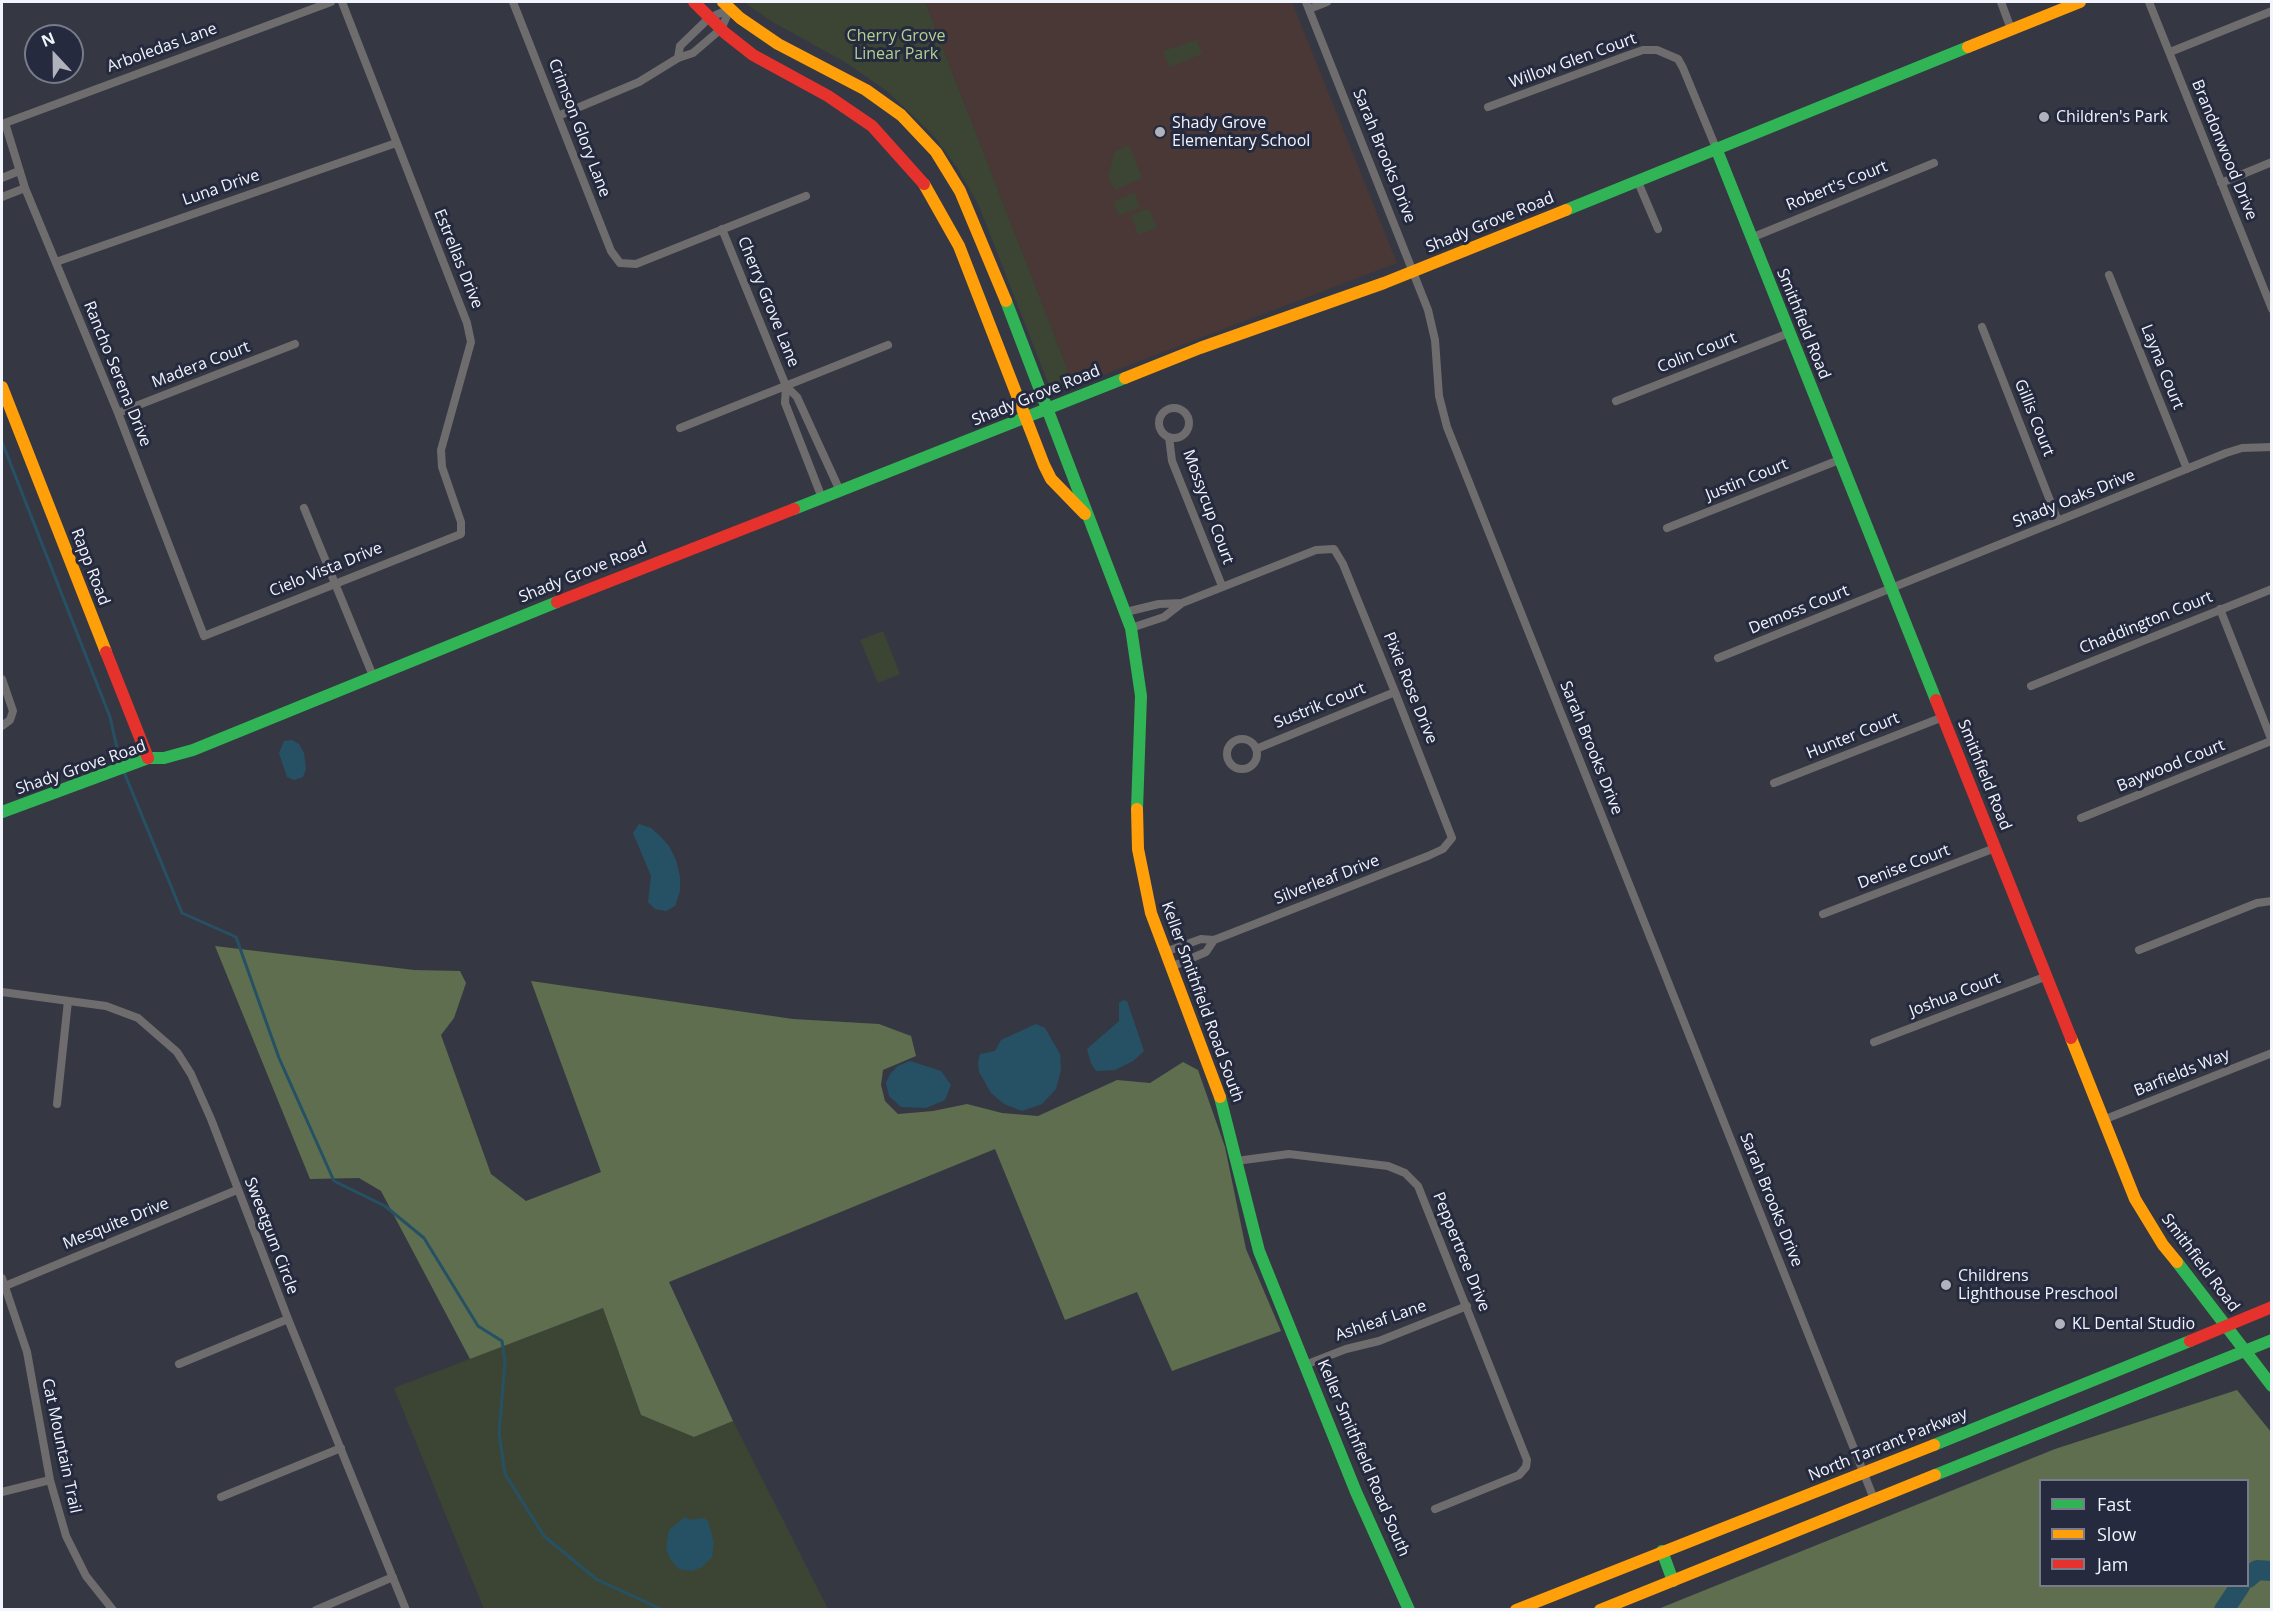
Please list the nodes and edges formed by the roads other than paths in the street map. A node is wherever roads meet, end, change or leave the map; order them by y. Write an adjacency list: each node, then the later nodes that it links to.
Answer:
1 (331, 2): 19 (street, Arboledas Lane)
2 (342, 2): 20 (street, Estrellas Drive)
3 (513, 2): 18 (street, Crimson Glory Lane)
4 (694, 2): 12 (main road, Keller Smithfield Road South)
5 (1328, 2): 10 (street)
6 (2001, 2): 14 (street)
7 (2080, 2): 14 (main road, Shady Grove Road)
8 (2149, 2): 15 (street, Brandonwood Drive)
9 (727, 5): 12 (street); 13 (street); 45 (main road, Keller Smithfield Road South)
10 (1307, 5): 35 (street, Sarah Brooks Drive)
11 (2271, 11): 15 (street)
12 (709, 18): 13 (main road, Keller Smithfield Road South); 16 (street)
13 (721, 29): 16 (street); 47 (main road, Keller Smithfield Road South)
14 (2011, 29): 21 (main road, Shady Grove Road)
15 (2170, 52): 27 (street, Brandonwood Drive)
16 (678, 58): 18 (street)
17 (1488, 107): 21 (street, Willow Glen Court)
18 (558, 116): 31 (street, Crimson Glory Lane)
19 (4, 123): 24 (street, Rancho Serena Drive)
20 (396, 142): 34 (street, Luna Drive); 59 (street, Estrellas Drive)
21 (1716, 148): 26 (main road, Shady Grove Road); 33 (main road, Smithfield Road)
22 (2271, 162): 27 (street)
23 (1934, 163): 33 (street, Robert's Court)
24 (19, 171): 25 (street); 28 (street, Rancho Serena Drive)
25 (2, 178)
26 (1638, 182): 32 (street); 35 (main road, Shady Grove Road)
27 (2221, 183): 37 (street, Brandonwood Drive)
28 (25, 188): 30 (street); 34 (street, Rancho Serena Drive)
29 (807, 196): 31 (street)
30 (2, 197)
31 (722, 229): 42 (street, Cherry Grove Lane)
32 (1658, 229)
33 (1751, 238): 39 (main road, Smithfield Road)
34 (56, 262): 46 (street, Rancho Serena Drive)
35 (1414, 271): 45 (main road, Shady Grove Road); 110 (street, Sarah Brooks Drive)
36 (2109, 275): 52 (street, Layna Court)
37 (2271, 309)
38 (1982, 327): 56 (street, Gillis Court)
39 (1789, 333): 44 (street, Colin Court); 51 (main road, Smithfield Road)
40 (295, 344): 46 (street, Madera Court)
41 (888, 345): 42 (street)
42 (786, 386): 48 (street); 53 (street, Cherry Grove Lane); 54 (street, Cherry Grove Lane)
43 (2, 387): 78 (main road, Rapp Road)
44 (1616, 402)
45 (1046, 410): 47 (main road, Shady Grove Road); 57 (main road, Keller Smithfield Road South)
46 (118, 413): 68 (street, Rancho Serena Drive)
47 (1027, 418): 53 (main road, Shady Grove Road); 57 (main road, Keller Smithfield Road South)
48 (680, 428)
49 (1169, 437): 61 (street, Mossycup Court)
50 (2271, 447): 52 (street, Shady Oaks Drive)
51 (1839, 460): 58 (street, Justin Court); 62 (main road, Smithfield Road)
52 (2187, 469): 56 (street, Shady Oaks Drive)
53 (840, 491): 54 (main road, Shady Grove Road)
54 (822, 498): 70 (main road, Shady Grove Road)
55 (304, 508): 60 (street)
56 (2058, 521): 62 (street, Shady Oaks Drive)
57 (1092, 524): 66 (main road, Keller Smithfield Road South)
58 (1667, 528)
59 (460, 534): 60 (street, Cielo Vista Drive)
60 (334, 582): 68 (street, Cielo Vista Drive); 70 (street)
61 (1222, 586): 64 (street); 73 (street, Pixie Rose Drive)
62 (1891, 589): 69 (street, Demoss Court); 74 (main road, Smithfield Road)
63 (2271, 589): 65 (street, Chaddington Court)
64 (1182, 603): 66 (street); 67 (street)
65 (2220, 609): 72 (street, Chaddington Court); 76 (street)
66 (1126, 612): 67 (main road, Keller Smithfield Road South)
67 (1131, 628): 88 (main road, Keller Smithfield Road South)
68 (204, 636)
69 (1718, 658)
70 (373, 676): 78 (main road, Shady Grove Road)
71 (2, 679): 75 (street)
72 (2031, 686)
73 (1395, 692): 77 (street, Sustrik Court); 82 (street, Pixie Rose Drive)
74 (1943, 717): 79 (street, Hunter Court); 83 (main road, Smithfield Road)
75 (2, 726)
76 (2271, 741): 81 (street, Baywood Court)
77 (1256, 748)
78 (148, 758): 80 (main road, Shady Grove Road)
79 (1774, 783)
80 (2, 812)
81 (2081, 818)
82 (1449, 845): 86 (street, Silverleaf Drive)
83 (1995, 848): 85 (street, Denise Court); 90 (main road, Smithfield Road)
84 (2271, 901): 87 (street)
85 (1823, 914)
86 (1214, 940): 88 (street, Silverleaf Drive); 89 (street, Silverleaf Drive)
87 (2139, 950)
88 (1165, 952): 89 (main road, Keller Smithfield Road South)
89 (1171, 967): 97 (main road, Keller Smithfield Road South)
90 (2047, 976): 93 (street, Joshua Court); 96 (main road, Smithfield Road)
91 (2, 992): 92 (street, Sweetgum Circle)
92 (69, 1001): 95 (street); 98 (street, Sweetgum Circle)
93 (1874, 1042)
94 (2271, 1053): 96 (street, Barfields Way)
95 (57, 1104)
96 (2103, 1120): 103 (main road, Smithfield Road)
97 (1236, 1161): 100 (street, Peppertree Drive); 107 (main road, Keller Smithfield Road South)
98 (237, 1190): 99 (street, Mesquite Drive); 102 (street, Sweetgum Circle)
99 (3, 1282): 111 (street, Cat Mountain Trail)
100 (1467, 1306): 107 (street, Ashleaf Lane); 115 (street, Peppertree Drive)
101 (2271, 1307): 103 (main road, North Tarrant Parkway)
102 (288, 1319): 106 (street); 109 (street, Sweetgum Circle)
103 (2227, 1326): 105 (main road, Smithfield Road); 110 (main road, North Tarrant Parkway)
104 (2271, 1340): 105 (main road)
105 (2245, 1350): 108 (main road, Smithfield Road); 114 (main road)
106 (179, 1364)
107 (1305, 1365): 122 (main road, Keller Smithfield Road South)
108 (2271, 1386)
109 (341, 1448): 113 (street); 117 (street, Sweetgum Circle)
110 (1864, 1473): 114 (street, Sarah Brooks Drive); 116 (main road, North Tarrant Parkway)
111 (50, 1480): 112 (street); 119 (street, Cat Mountain Trail)
112 (2, 1492)
113 (221, 1497)
114 (1874, 1499): 118 (main road)
115 (1435, 1509)
116 (1662, 1551): 118 (main road); 123 (main road, North Tarrant Parkway)
117 (393, 1577): 120 (street); 121 (street, Sweetgum Circle)
118 (1673, 1581): 124 (main road)
119 (113, 1610)
120 (316, 1610)
121 (406, 1610)
122 (1408, 1610)
123 (1516, 1610)
124 (1600, 1610)

